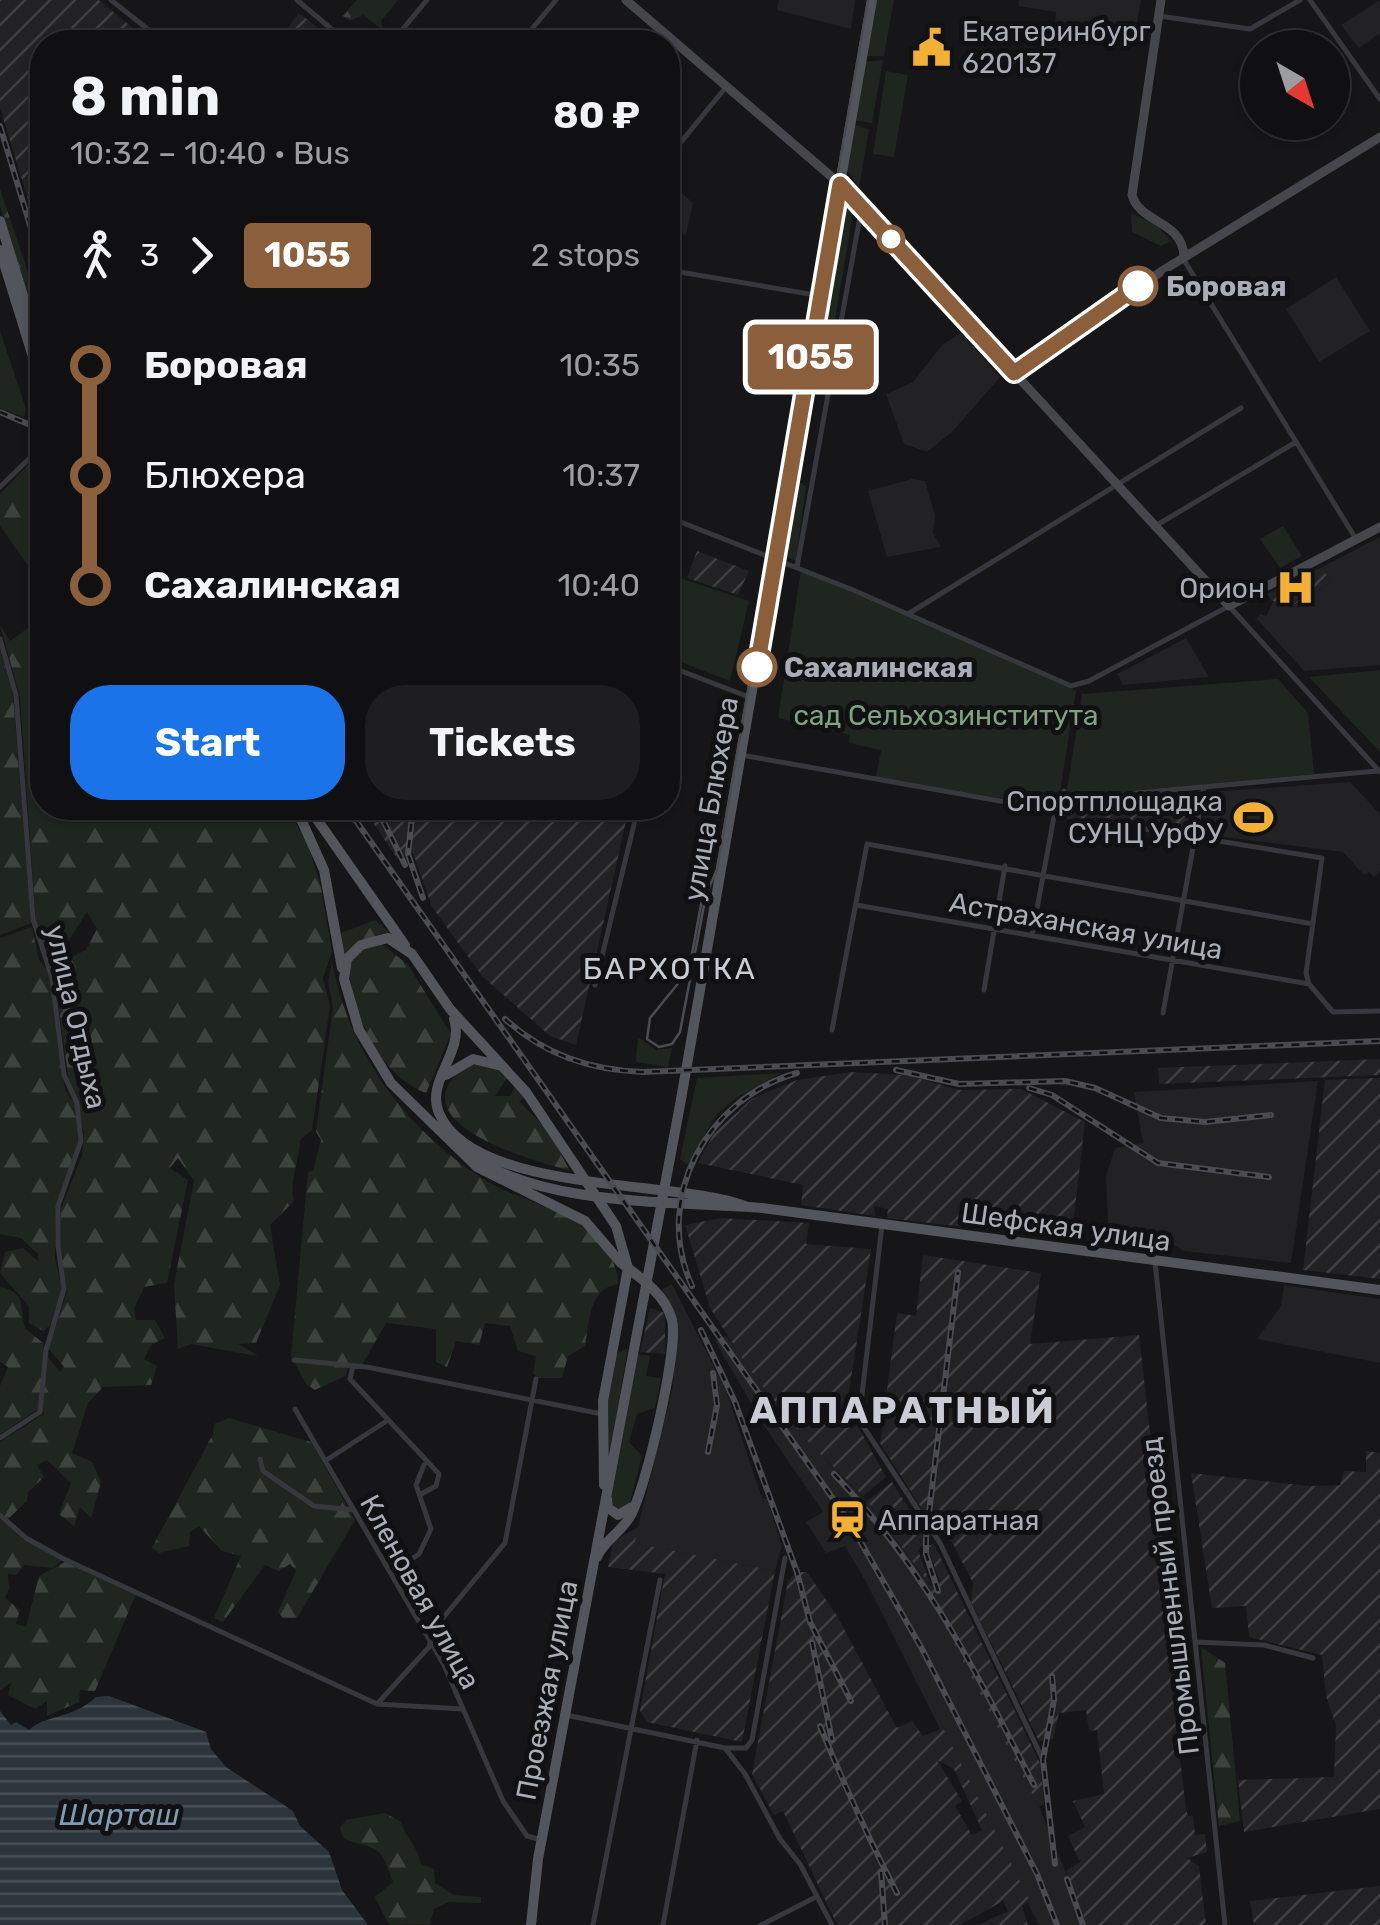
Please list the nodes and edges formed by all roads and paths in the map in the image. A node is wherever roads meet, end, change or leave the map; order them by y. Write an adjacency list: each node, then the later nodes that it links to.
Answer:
1 (111, 0): 11 (street)
2 (297, 0): 12 (street)
3 (427, 0): 13 (street)
4 (556, 0): 14 (street)
5 (626, 0): 15 (main road)
6 (872, 0): 21 (main road, улица Блюхера)
7 (1162, 0): 10 (main road)
8 (1300, 0): 10 (street)
9 (1310, 0): 18 (street)
10 (1159, 16): 25 (main road)
11 (149, 30)
12 (333, 30)
13 (402, 30)
14 (531, 30)
15 (661, 30)
16 (680, 46): 17 (main road)
17 (726, 86): 20 (street); 21 (main road)
18 (1380, 99)
19 (1380, 137): 25 (main road)
20 (680, 143)
21 (840, 184): 22 (main road); 27 (main road, улица Блюхера)
22 (862, 208): 30 (main road); 41 (street)
23 (0, 221): 28 (main road)
24 (0, 250): 29 (main road)
25 (1184, 257): 30 (main road); 32 (street)
26 (680, 272): 27 (street)
27 (822, 296): 40 (main road, улица Блюхера)
28 (30, 318)
29 (30, 347)
30 (1014, 373): 35 (main road)
31 (1242, 408): 35 (street)
32 (1296, 442): 38 (street); 39 (street)
33 (30, 464): 34 (street)
34 (0, 486)
35 (1116, 486): 38 (main road); 43 (street)
36 (680, 523): 40 (street)
37 (1380, 526): 39 (main road)
38 (1153, 528): 42 (main road)
39 (1356, 540): 42 (main road)
40 (776, 559): 41 (street); 46 (main road, улица Блюхера)
41 (797, 567): 43 (street)
42 (1229, 606): 43 (street); 48 (street)
43 (908, 614)
44 (0, 639): 89 (street, улица Отдыха)
45 (680, 671): 46 (street)
46 (752, 698): 47 (main road, улица Блюхера)
47 (742, 755): 51 (street); 93 (main road, улица Блюхера)
48 (1380, 771): 49 (street)
49 (1204, 787): 51 (street); 56 (street)
50 (1064, 791): 51 (street)
51 (1063, 800): 58 (street)
52 (301, 820): 66 (main road)
53 (317, 820): 64 (main road)
54 (635, 820): 68 (street)
55 (1104, 822): 56 (street)
56 (1196, 838): 59 (street); 61 (street)
57 (1005, 866): 58 (street); 60 (street); 62 (street)
58 (1044, 874): 59 (street); 63 (street)
59 (1183, 900): 61 (street); 65 (street)
60 (856, 905): 62 (street, Астраханская улица); 73 (street)
61 (1313, 924): 67 (street)
62 (994, 929): 63 (street, Астраханская улица); 69 (street)
63 (1032, 936): 65 (street, Астраханская улица)
64 (412, 954): 66 (main road); 70 (main road)
65 (1173, 963): 67 (street, Астраханская улица); 72 (street)
66 (344, 979): 76 (main road)
67 (1309, 984): 71 (street)
68 (595, 986)
69 (984, 990)
70 (450, 1009): 74 (main road); 75 (main road)
71 (1380, 1010)
72 (1163, 1013)
73 (832, 1030)
74 (513, 1076): 75 (main road); 80 (main road)
75 (438, 1089): 77 (main road)
76 (442, 1135): 77 (main road); 80 (main road)
77 (746, 1206): 78 (main road, Шефская улица)
78 (882, 1225): 79 (main road, Шефская улица); 114 (street)
79 (1155, 1262): 81 (main road, Шефская улица); 106 (street, Промышленный проезд)
80 (628, 1268): 87 (main road); 96 (main road)
81 (1380, 1290)
82 (294, 1360): 83 (street)
83 (353, 1366): 85 (street); 88 (street)
84 (536, 1379): 85 (street)
85 (531, 1403): 87 (street); 105 (street)
86 (296, 1408): 91 (street, Кленовая улица)
87 (602, 1414): 99 (main road)
88 (385, 1422): 91 (street); 92 (street)
89 (0, 1438)
90 (260, 1460): 97 (street)
91 (324, 1462): 97 (street, Кленовая улица)
92 (425, 1464): 95 (street); 95 (street)
93 (612, 1465): 94 (main road, Проезжая улица)
94 (608, 1490): 96 (main road); 99 (main road, Проезжая улица)
95 (420, 1494): 103 (street)
96 (637, 1498): 100 (main road)
97 (354, 1510): 103 (street, Кленовая улица)
98 (0, 1515): 108 (street)
99 (601, 1519): 100 (main road); 102 (main road, Проезжая улица)
100 (621, 1528): 102 (main road)
101 (785, 1558): 113 (street)
102 (592, 1568): 110 (main road, Проезжая улица)
103 (392, 1574): 105 (street, Кленовая улица)
104 (660, 1580): 111 (street)
105 (430, 1641): 108 (street); 109 (street, Кленовая улица)
106 (1195, 1642): 107 (street); 122 (street, Промышленный проезд)
107 (1313, 1658)
108 (377, 1704): 109 (street)
109 (462, 1709): 115 (street, Кленовая улица)
110 (565, 1715): 111 (street); 115 (main road, Проезжая улица)
111 (632, 1728): 112 (street); 118 (street)
112 (698, 1740): 113 (street); 119 (street)
113 (725, 1748): 116 (street)
114 (1044, 1760)
115 (541, 1840): 117 (main road, Проезжая улица)
116 (816, 1896): 120 (street); 121 (street)
117 (531, 1925)
118 (592, 1925)
119 (664, 1925)
120 (760, 1925)
121 (832, 1925)
122 (1226, 1925)

